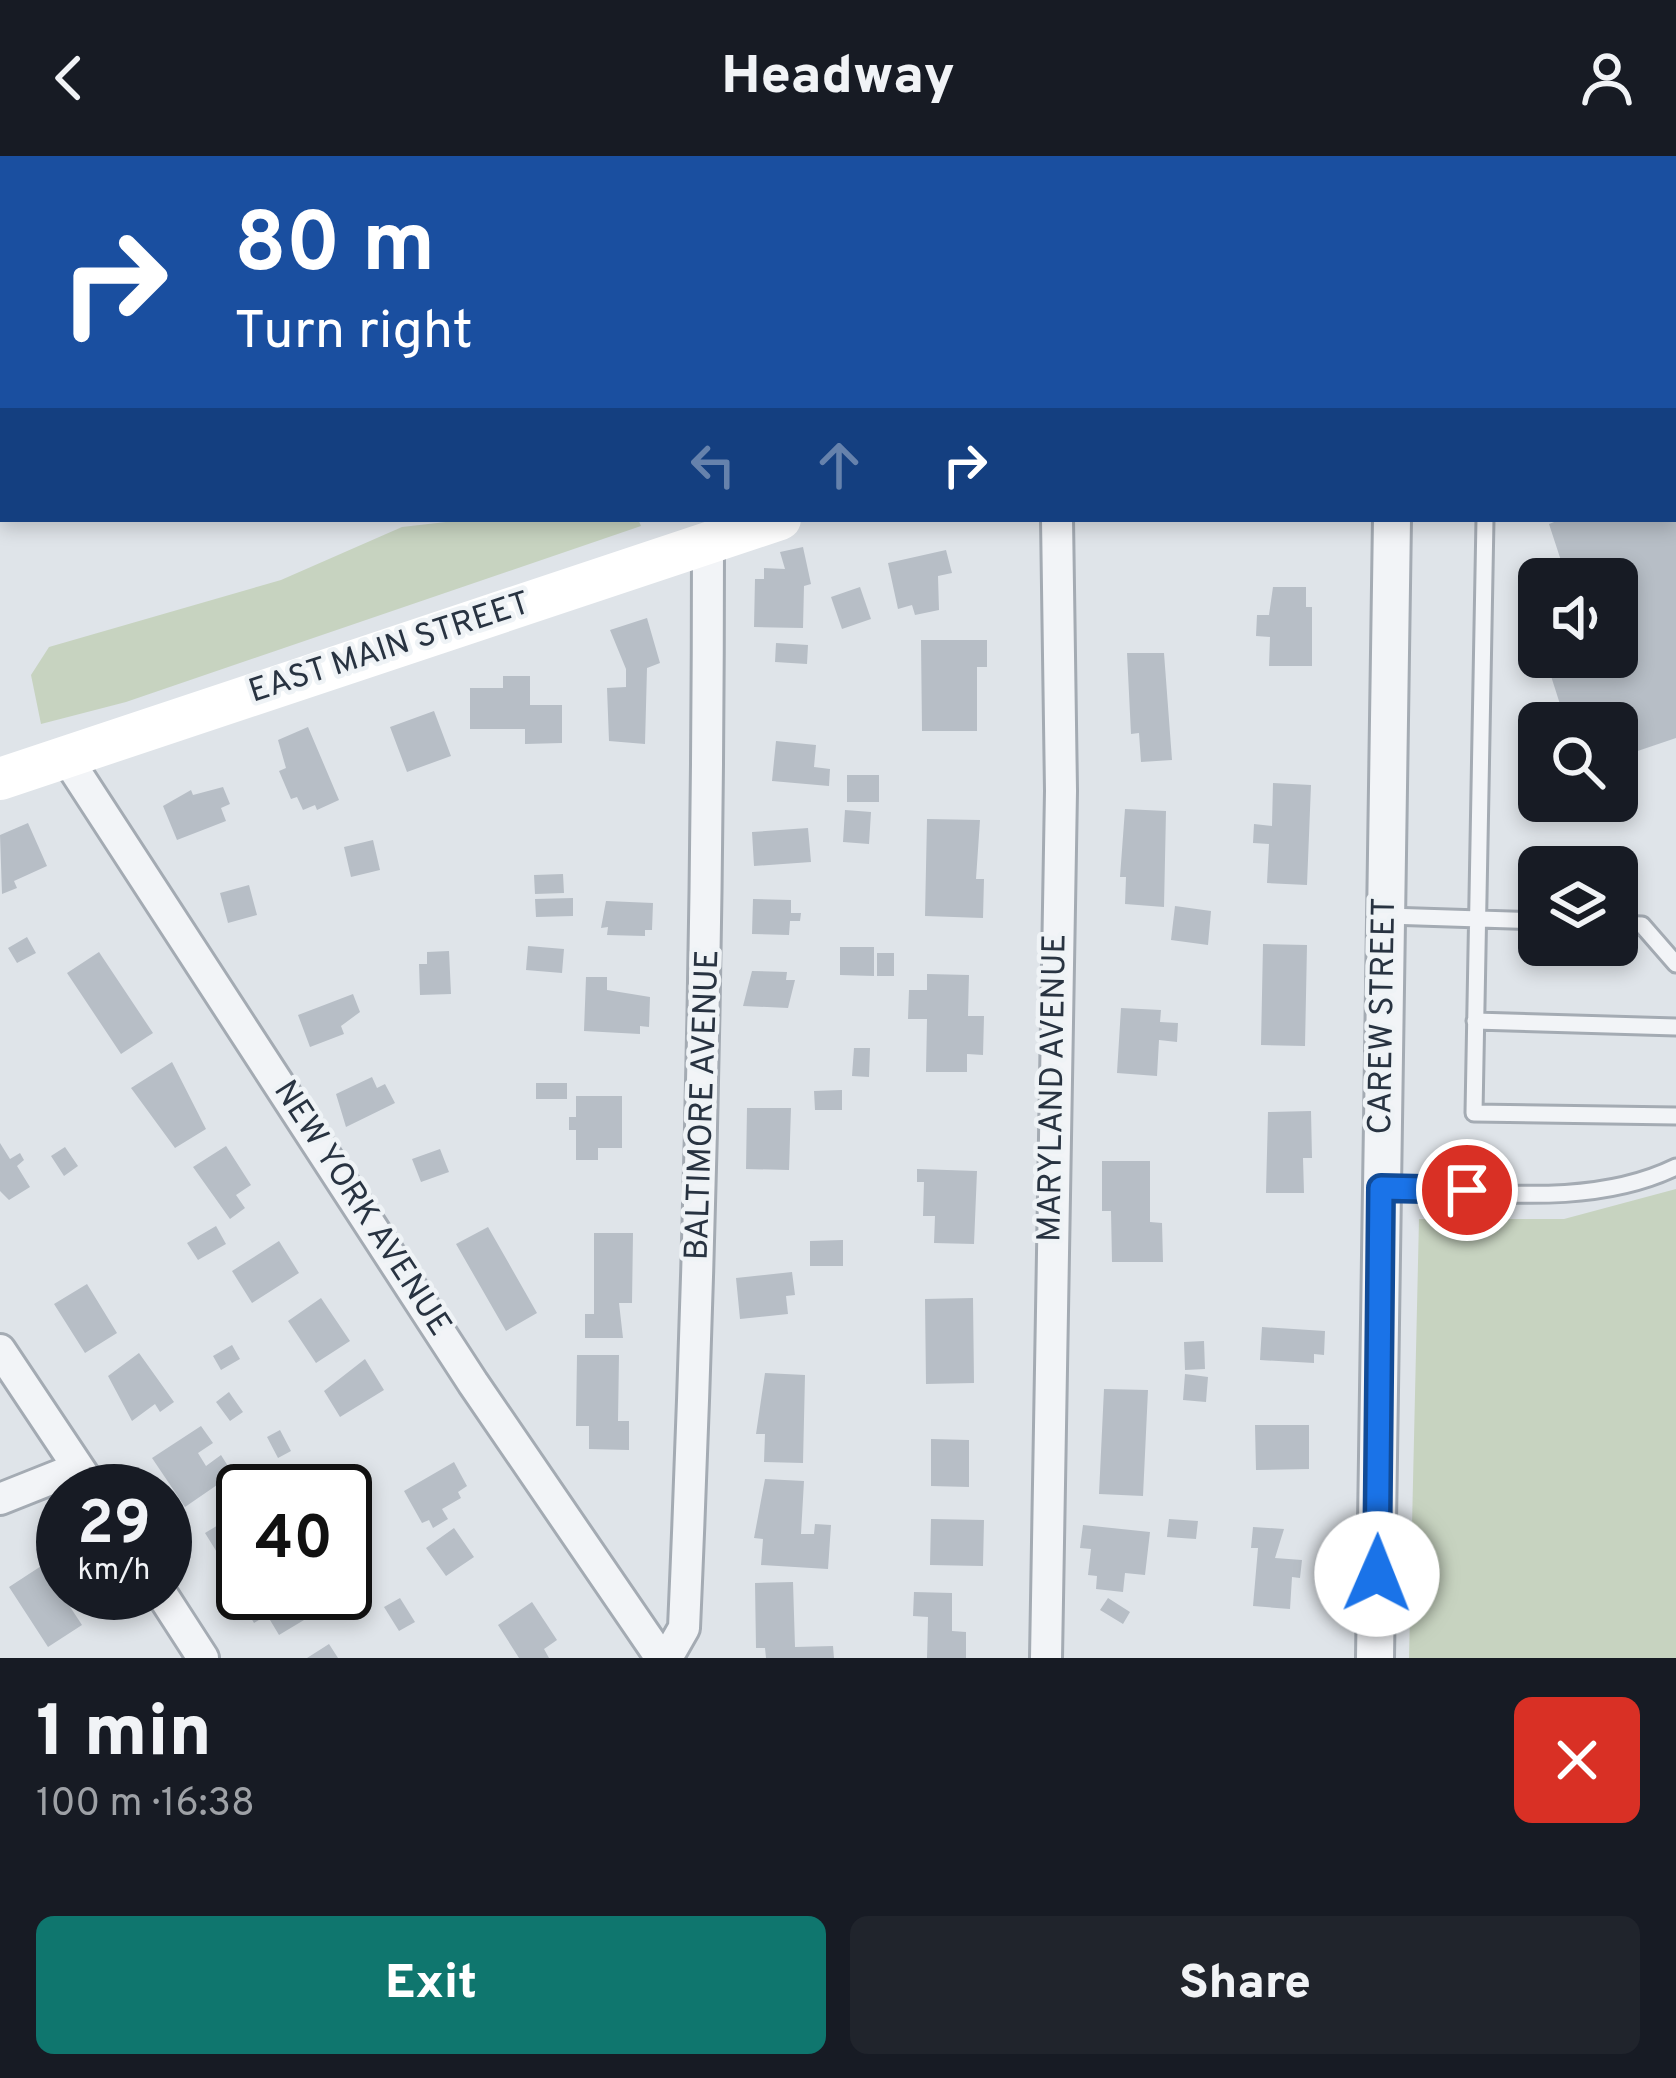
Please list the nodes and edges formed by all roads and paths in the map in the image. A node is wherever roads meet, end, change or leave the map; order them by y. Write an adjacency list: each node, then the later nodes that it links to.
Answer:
1 (772, 522): 5 (main road, EAST MAIN STREET)
2 (1057, 522): 25 (street, MARYLAND AVENUE)
3 (1392, 522): 8 (street, CAREW STREET)
4 (1485, 522): 9 (lane)
5 (708, 543): 6 (main road, EAST MAIN STREET); 24 (street, BALTIMORE AVENUE)
6 (66, 757): 7 (main road, EAST MAIN STREET); 24 (street, NEW YORK AVENUE)
7 (0, 779)
8 (1385, 916): 9 (lane); 17 (street, CAREW STREET)
9 (1477, 919): 10 (lane); 13 (lane)
10 (1518, 921)
11 (1638, 925): 12 (lane)
12 (1676, 964)
13 (1475, 1021): 14 (lane); 15 (lane)
14 (1676, 1027)
15 (1676, 1116)
16 (1676, 1167): 17 (lane)
17 (1381, 1188): 26 (street, CAREW STREET)
18 (0, 1350): 19 (street)
19 (76, 1464)
20 (36, 1491): 21 (street)
21 (0, 1499)
22 (178, 1620): 23 (street)
23 (203, 1658)
24 (660, 1658)
25 (1046, 1658)
26 (1375, 1658)

